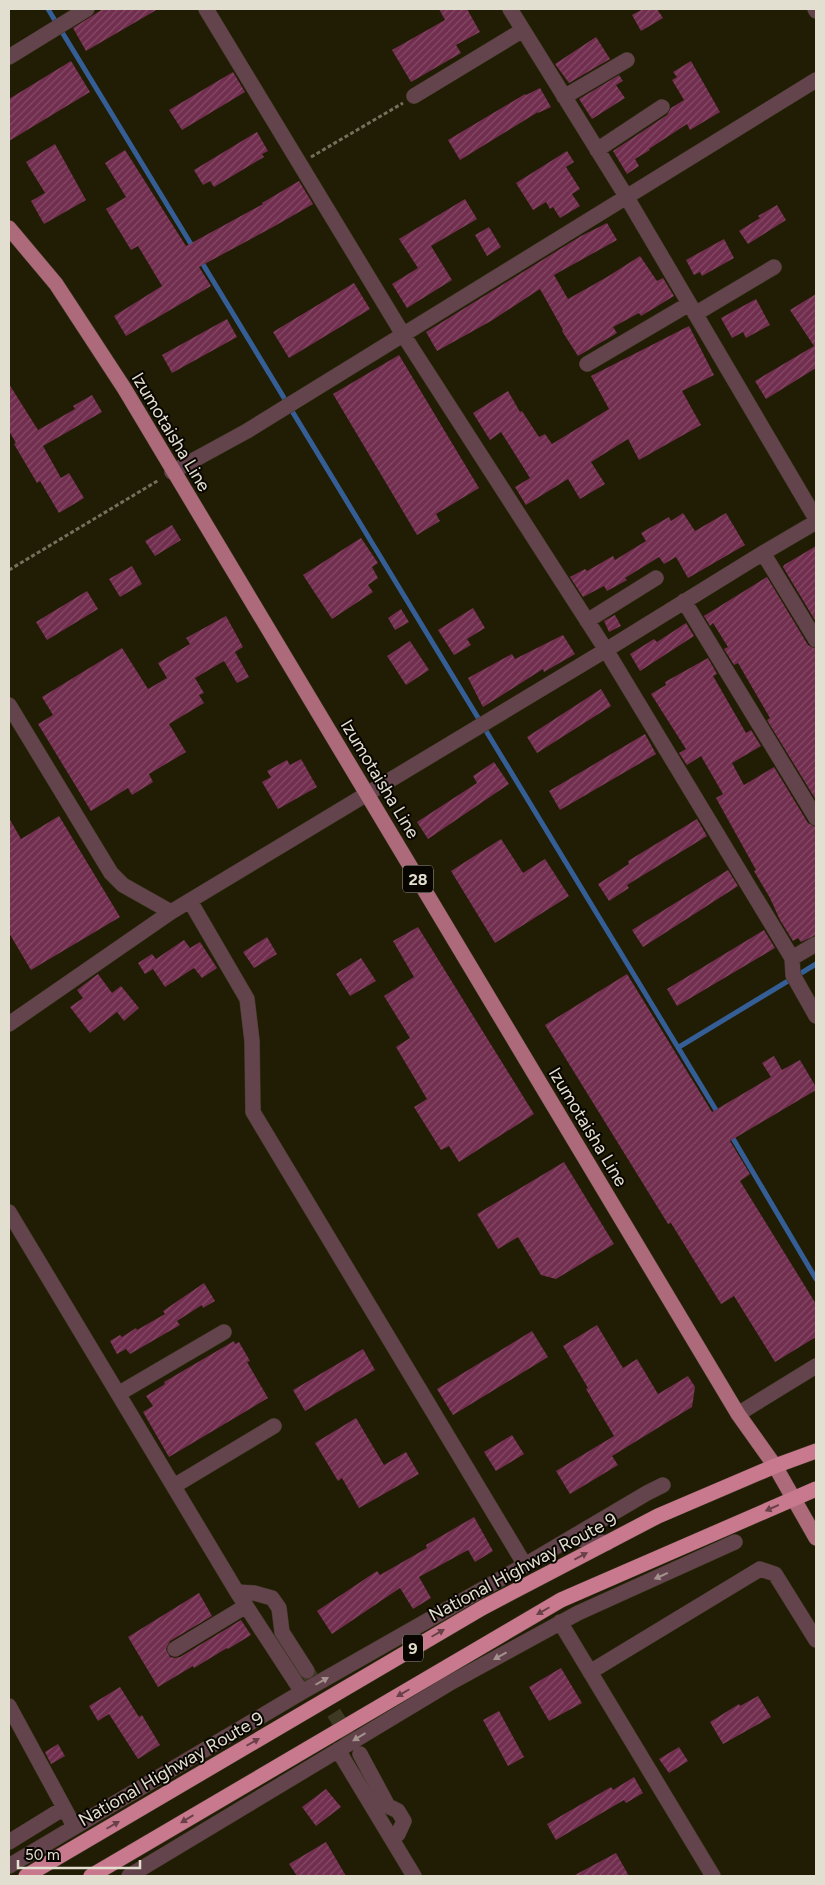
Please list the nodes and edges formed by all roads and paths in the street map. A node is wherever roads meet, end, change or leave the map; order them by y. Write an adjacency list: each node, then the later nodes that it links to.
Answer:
1 (87, 9): 5 (street)
2 (206, 9): 12 (street)
3 (510, 9): 4 (street)
4 (523, 30): 8 (street); 9 (street)
5 (9, 57)
6 (627, 60): 9 (street)
7 (816, 80): 13 (street)
8 (414, 96): 12 (path)
9 (564, 97): 11 (street)
10 (662, 107): 11 (street)
11 (597, 150): 13 (street)
12 (300, 164): 17 (street)
13 (626, 196): 16 (street); 17 (street)
14 (9, 228): 19 (main road, Izumotaisha Line / 28)
15 (774, 267): 16 (street)
16 (692, 309): 18 (street); 20 (street)
17 (404, 336): 19 (street); 25 (street)
18 (587, 364)
19 (172, 472): 22 (path); 29 (main road, Izumotaisha Line / 28)
20 (816, 521): 21 (street)
21 (763, 553): 24 (street); 26 (street)
22 (9, 570)
23 (656, 578): 25 (street)
24 (684, 601): 27 (street); 30 (street)
25 (587, 621): 27 (street)
26 (816, 640)
27 (606, 650): 29 (street); 34 (street)
28 (9, 705): 32 (street)
29 (368, 794): 31 (street); 41 (main road, Izumotaisha Line / 28)
30 (816, 818)
31 (190, 901): 32 (street); 55 (street)
32 (171, 912): 36 (street)
33 (816, 944): 34 (street)
34 (792, 958): 35 (street)
35 (816, 1016)
36 (9, 1024)
37 (9, 1212): 40 (street)
38 (224, 1332): 40 (street)
39 (816, 1366): 41 (street)
40 (118, 1394): 46 (street)
41 (738, 1414): 44 (main road, Izumotaisha Line / 28)
42 (274, 1426): 46 (street)
43 (816, 1451): 44 (highway, National Highway Route 9 / 9)
44 (775, 1466): 48 (main road, Izumotaisha Line / 28); 53 (highway, National Highway Route 9 / 9)
45 (664, 1485): 50 (street)
46 (174, 1486): 56 (street)
47 (816, 1489): 48 (highway, 9)
48 (793, 1499): 49 (highway, 9, one-way to 49); 51 (main road, Izumotaisha Line / 28)
49 (715, 1533): 54 (street); 61 (highway, 9, one-way to 61)
50 (571, 1538): 53 (street); 55 (street)
51 (816, 1538)
52 (735, 1542): 54 (street)
53 (607, 1543): 68 (highway, National Highway Route 9 / 9, one-way to 53)
54 (706, 1556): 58 (street, one-way to 58)
55 (525, 1565): 65 (street, one-way to 55)
56 (237, 1592): 57 (street); 62 (street)
57 (246, 1606): 60 (street); 65 (street)
58 (560, 1622): 63 (street); 64 (street, one-way to 64)
59 (816, 1640): 63 (street)
60 (175, 1649)
61 (462, 1658): 64 (street); 71 (highway, 9, one-way to 71)
62 (307, 1671)
63 (590, 1672): 82 (street)
64 (450, 1683): 69 (street, one-way to 69)
65 (302, 1692): 66 (street)
66 (283, 1703): 68 (street); 73 (street)
67 (9, 1706): 72 (street)
68 (276, 1729): 78 (highway, National Highway Route 9 / 9, one-way to 68)
69 (338, 1750): 74 (street); 75 (street)
70 (360, 1754): 75 (street)
71 (217, 1801): 74 (street); 79 (highway, 9, one-way to 79)
72 (64, 1808): 73 (street); 76 (street)
73 (74, 1826): 77 (street)
74 (208, 1828): 80 (street)
75 (391, 1838): 81 (street)
76 (9, 1842)
77 (9, 1866)
78 (26, 1876)
79 (92, 1876)
80 (129, 1876)
81 (414, 1876)
82 (713, 1876)

